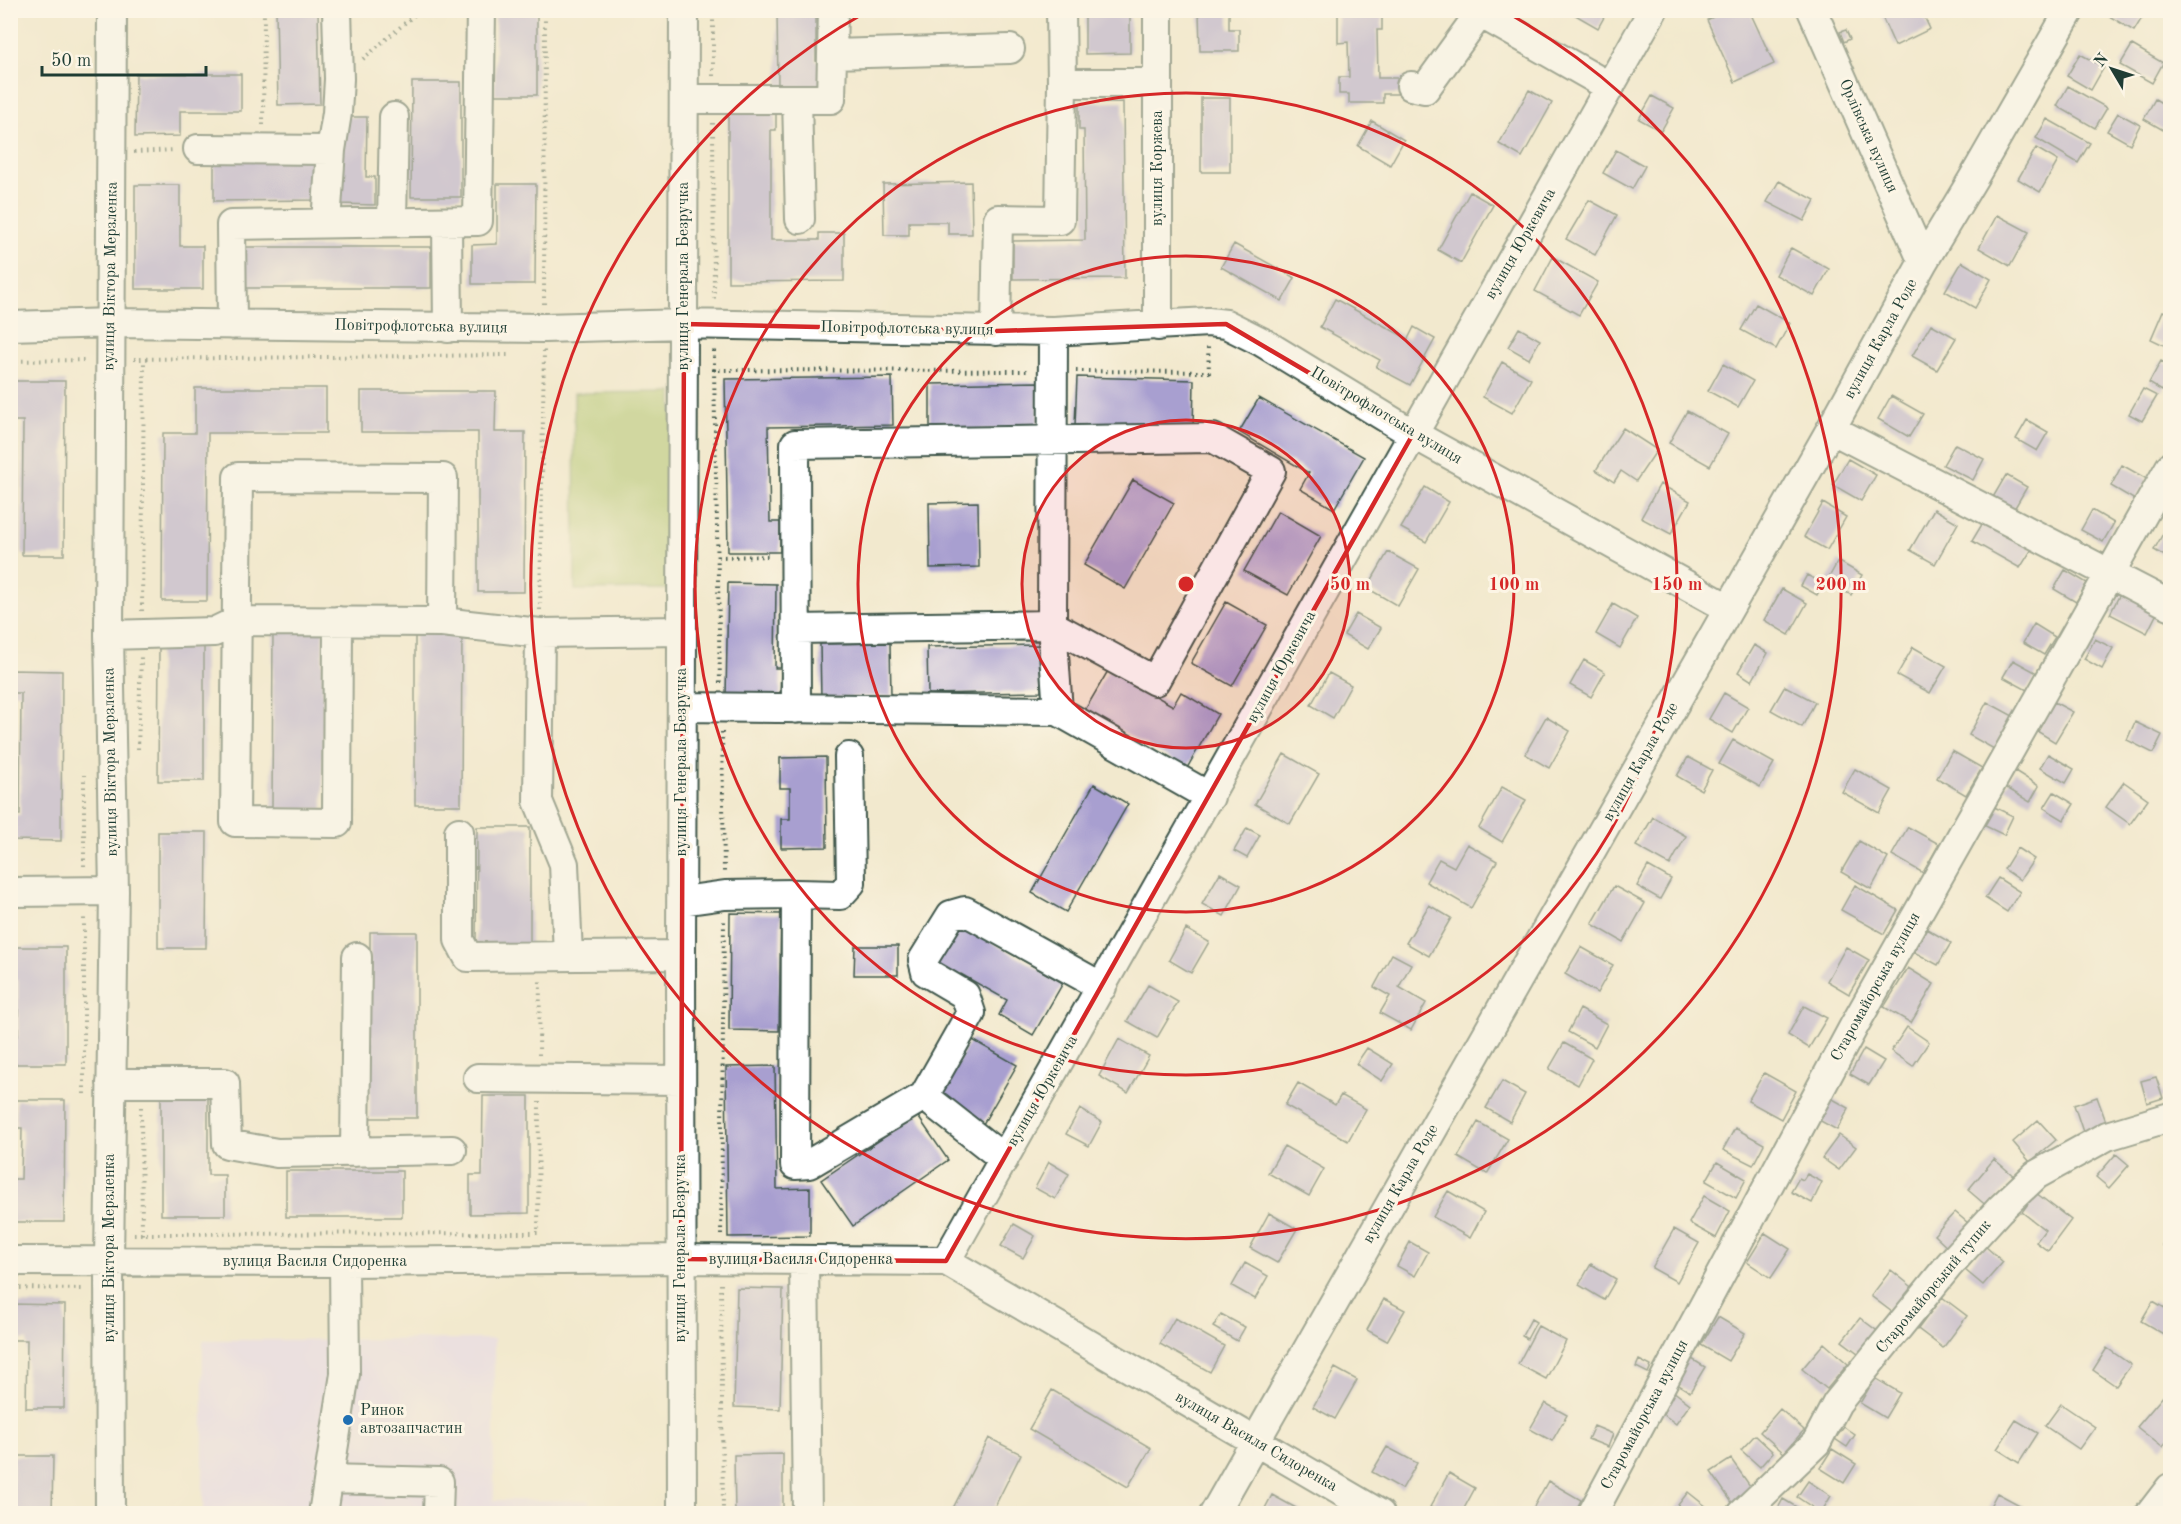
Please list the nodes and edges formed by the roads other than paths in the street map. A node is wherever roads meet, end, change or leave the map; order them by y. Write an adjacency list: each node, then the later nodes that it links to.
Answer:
1 (112, 10): 27 (street, вулиця Віктора Мерзленка)
2 (337, 10): 21 (street)
3 (481, 10): 24 (street)
4 (684, 10): 17 (street, вулиця Генерала Безручка)
5 (832, 10): 12 (street)
6 (1061, 10): 14 (street)
7 (1158, 10): 13 (street, вулиця Коржева)
8 (1653, 10): 16 (street, вулиця Юркевича)
9 (1812, 10): 26 (street, Орлівська вулиця)
10 (2070, 10): 26 (street, вулиця Карла Роде)
11 (1010, 49): 12 (street)
12 (832, 54): 18 (street)
13 (1158, 82): 14 (street); 31 (street, вулиця Коржева)
14 (1062, 83): 33 (street)
15 (1411, 86): 16 (street)
16 (1611, 87): 36 (street, вулиця Юркевича)
17 (684, 99): 18 (street); 29 (street, вулиця Генерала Безручка)
18 (797, 99): 22 (street)
19 (394, 117): 23 (street)
20 (198, 150): 21 (street)
21 (331, 150): 25 (street)
22 (800, 219)
23 (392, 222): 24 (street); 25 (street)
24 (447, 222): 32 (street)
25 (326, 224): 28 (street)
26 (1923, 262): 35 (street, вулиця Карла Роде)
27 (111, 323): 28 (street, Повітрофлотська вулиця); 30 (street, Повітрофлотська вулиця); 49 (street, вулиця Віктора Мерзленка)
28 (232, 324): 32 (street, Повітрофлотська вулиця)
29 (684, 324): 32 (street, Повітрофлотська вулиця); 33 (street, Повітрофлотська вулиця); 47 (street, вулиця Генерала Безручка)
30 (10, 326)
31 (1158, 326): 34 (street, Повітрофлотська вулиця); 36 (street, Повітрофлотська вулиця)
32 (448, 328)
33 (996, 331): 34 (street, Повітрофлотська вулиця)
34 (1053, 331): 37 (street)
35 (1831, 429): 39 (street); 41 (street, вулиця Карла Роде)
36 (1413, 434): 41 (street, Повітрофлотська вулиця); 54 (street, вулиця Юркевича)
37 (1053, 441): 45 (street); 45 (street); 46 (street)
38 (2170, 467): 39 (street, Старомайорська вулиця)
39 (2111, 573): 40 (street); 88 (street, Старомайорська вулиця)
40 (2170, 605)
41 (1728, 608): 78 (street, вулиця Карла Роде)
42 (237, 621): 43 (street); 43 (street); 44 (street); 49 (street)
43 (338, 621): 44 (street)
44 (442, 622): 48 (street)
45 (1052, 625): 46 (street); 52 (street)
46 (796, 629): 51 (street)
47 (682, 631): 48 (street); 50 (street, вулиця Генерала Безручка)
48 (540, 633): 60 (street)
49 (109, 635): 57 (street, вулиця Віктора Мерзленка)
50 (682, 707): 51 (street); 59 (street, вулиця Генерала Безручка)
51 (796, 709): 52 (street)
52 (1058, 711): 54 (street)
53 (849, 757): 58 (street)
54 (1210, 797): 63 (street, вулиця Юркевича)
55 (459, 832): 60 (street)
56 (10, 891): 57 (street)
57 (114, 891): 66 (street, вулиця Віктора Мерзленка)
58 (796, 894): 59 (street); 67 (street)
59 (682, 901): 61 (street, вулиця Генерала Безручка)
60 (568, 955): 61 (street)
61 (681, 955): 65 (street, вулиця Генерала Безручка)
62 (357, 957): 70 (street)
63 (1102, 987): 67 (street); 71 (street, вулиця Юркевича)
64 (478, 1078): 65 (street)
65 (681, 1080): 72 (street, вулиця Генерала Безручка)
66 (111, 1083): 70 (street); 77 (street, вулиця Віктора Мерзленка)
67 (924, 1096): 71 (street)
68 (2170, 1117): 89 (street, Старомайорський тупик)
69 (452, 1150): 70 (street)
70 (355, 1152)
71 (1004, 1159): 76 (street, вулиця Юркевича)
72 (681, 1259): 73 (street, вулиця Василя Сидоренка); 75 (street, вулиця Василя Сидоренка); 84 (street, вулиця Генерала Безручка)
73 (804, 1260): 76 (street, вулиця Василя Сидоренка); 85 (street)
74 (10, 1261): 77 (street, вулиця Василя Сидоренка)
75 (344, 1262): 77 (street, вулиця Василя Сидоренка); 79 (street)
76 (946, 1262): 78 (street, вулиця Василя Сидоренка)
77 (92, 1271): 81 (street, вулиця Віктора Мерзленка)
78 (1255, 1441): 86 (street, вулиця Карла Роде); 87 (street, вулиця Василя Сидоренка)
79 (329, 1479): 82 (street); 83 (street)
80 (2170, 1488): 90 (street)
81 (110, 1514)
82 (323, 1514)
83 (438, 1514)
84 (682, 1514)
85 (807, 1514)
86 (1214, 1514)
87 (1380, 1514)
88 (1592, 1514)
89 (1742, 1514)
90 (2150, 1514)

